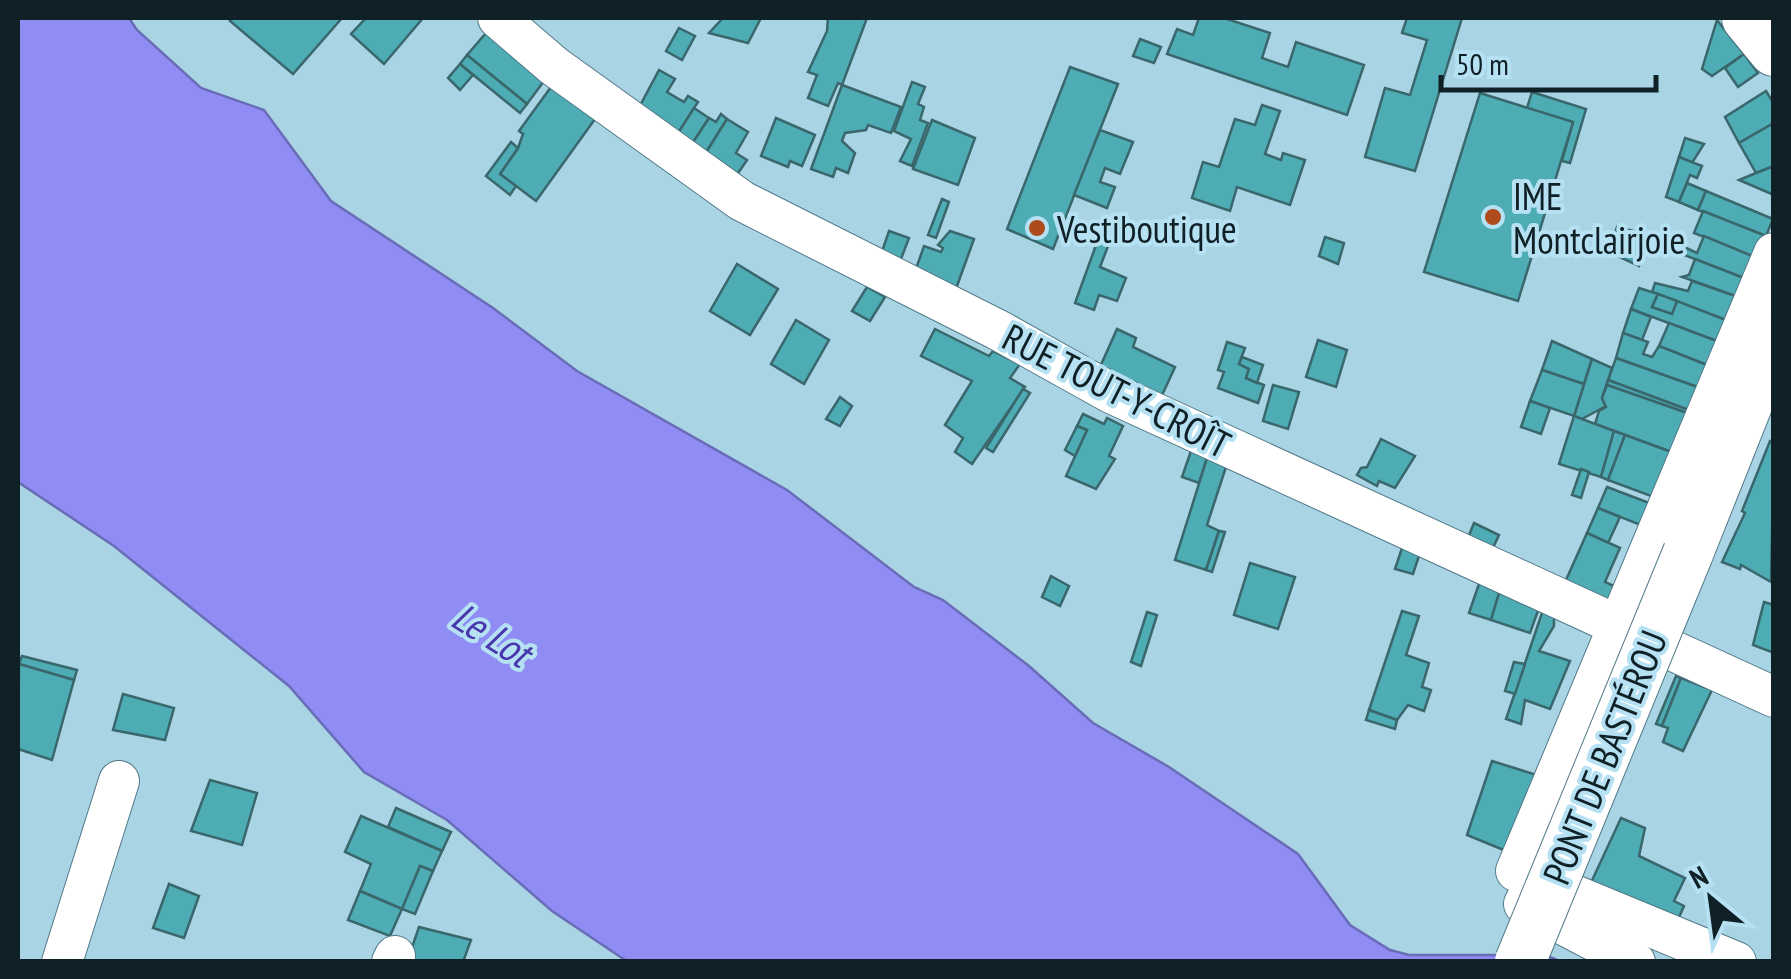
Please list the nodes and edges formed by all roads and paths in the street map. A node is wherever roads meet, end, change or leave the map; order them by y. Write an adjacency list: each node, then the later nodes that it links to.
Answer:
1 (498, 18): 6 (street, RUE TOUT-Y-CROÎT)
2 (1747, 18): 3 (main road)
3 (1774, 51)
4 (1774, 253): 6 (street)
5 (1774, 337): 12 (main road, PONT DE BASTÉROU, bridge)
6 (1620, 630): 7 (street, RUE TOUT-Y-CROÎT); 10 (street)
7 (1667, 645): 8 (street, RUE TOUT-Y-CROÎT); 10 (street)
8 (1774, 697)
9 (119, 781): 11 (street)
10 (1538, 881): 13 (street); 14 (street)
11 (62, 962)
12 (1520, 962)
13 (1635, 962)
14 (1736, 962)

